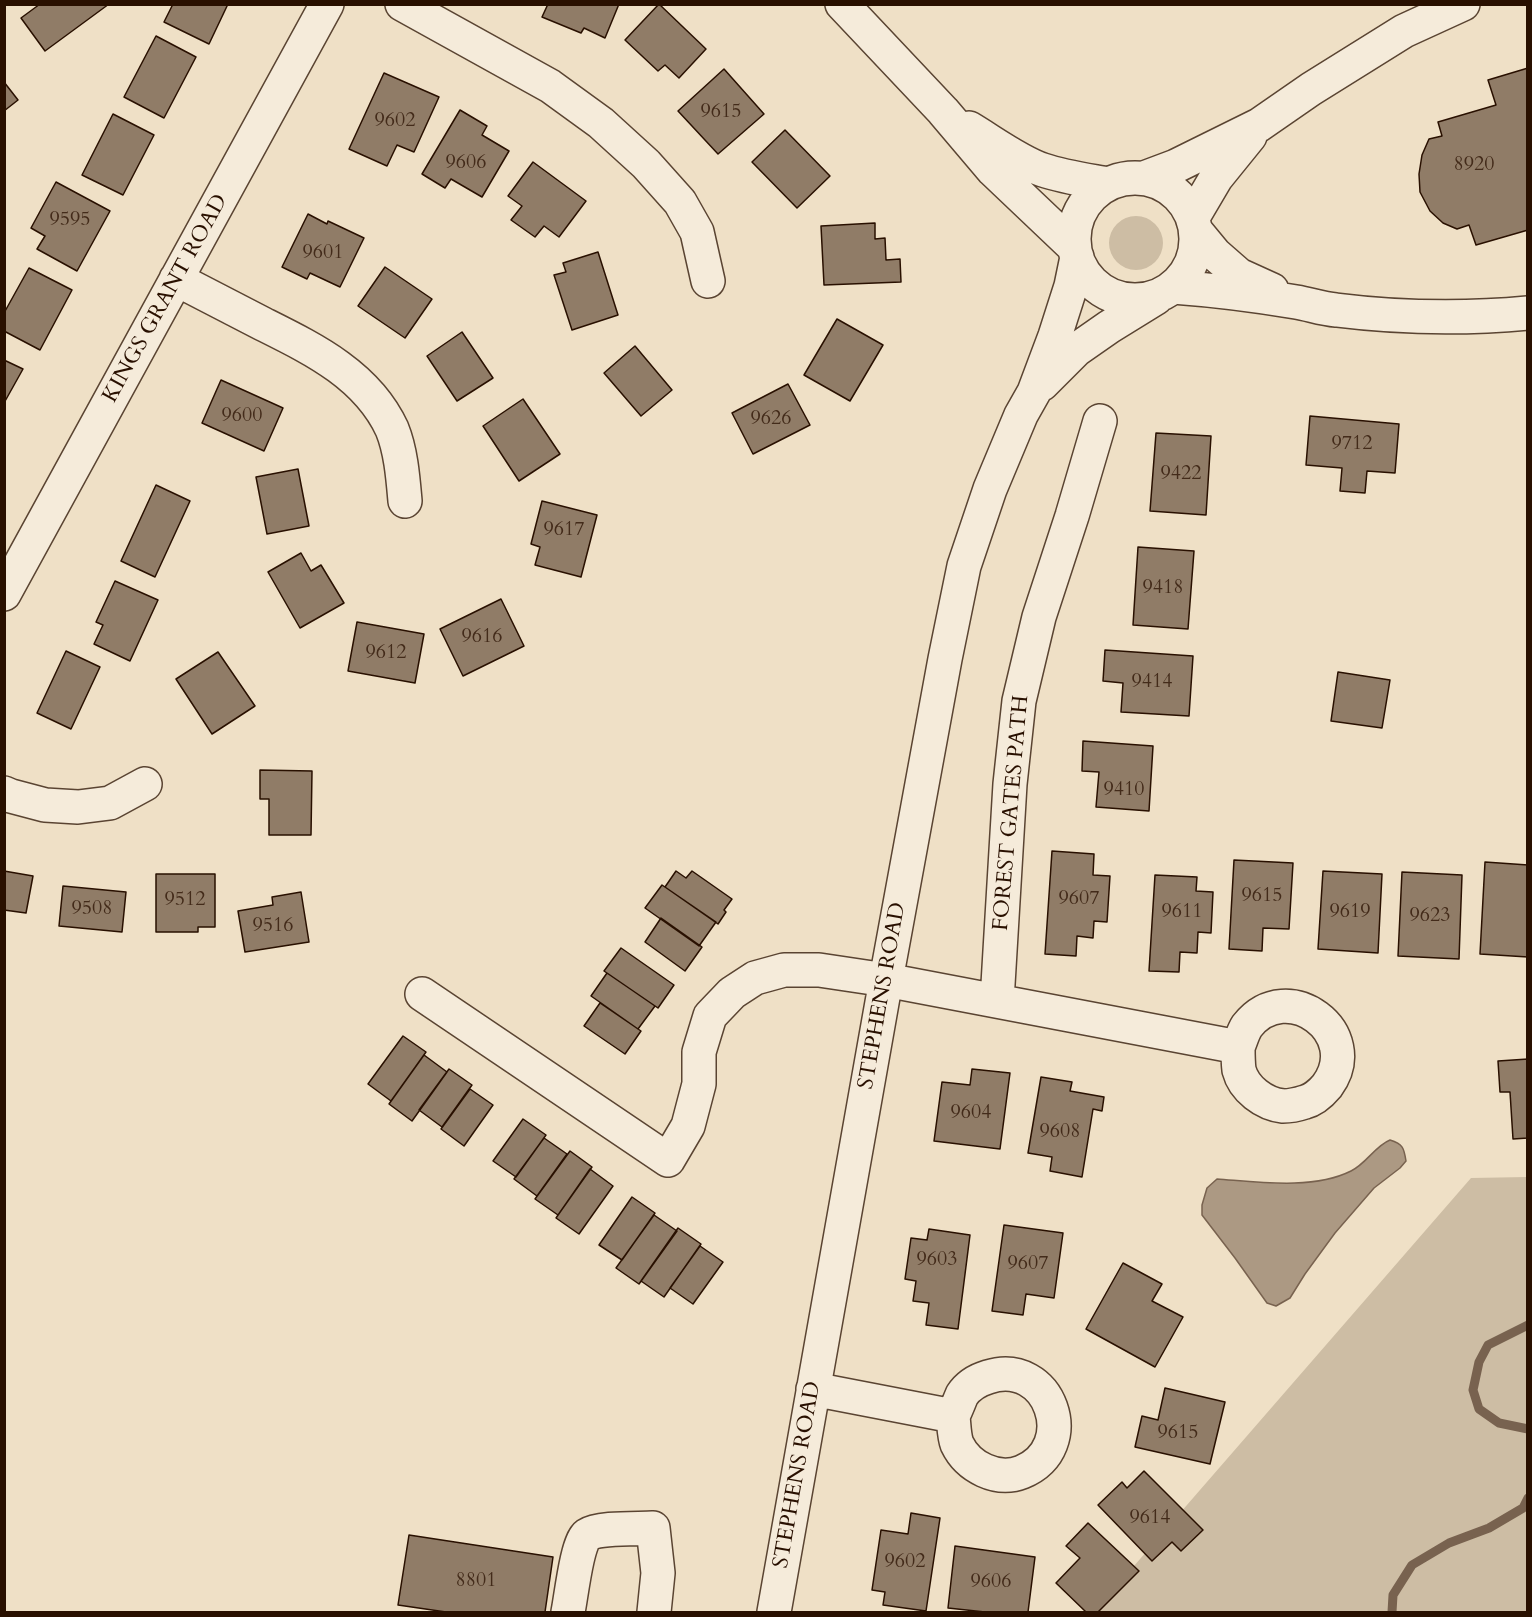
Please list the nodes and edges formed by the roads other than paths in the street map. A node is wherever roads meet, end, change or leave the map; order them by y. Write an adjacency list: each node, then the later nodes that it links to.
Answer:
1 (327, 4): 11 (street, KINGS GRANT ROAD)
2 (402, 4): 12 (street)
3 (842, 4): 5 (street)
4 (1463, 4): 6 (street)
5 (943, 111): 8 (street); 10 (street)
6 (1259, 125): 7 (street); 9 (street)
7 (1144, 178): 8 (street); 9 (street)
8 (1108, 184): 10 (street)
9 (1195, 224): 13 (street); 14 (street)
10 (1076, 252): 13 (street); 16 (street, STEPHENS ROAD)
11 (176, 279): 18 (street); 19 (street, KINGS GRANT ROAD)
12 (708, 281)
13 (1167, 291): 14 (street); 16 (street, STEPHENS ROAD)
14 (1299, 302): 15 (street)
15 (1527, 314)
16 (1034, 392): 22 (street, STEPHENS ROAD)
17 (1100, 421): 24 (street, FOREST GATES PATH)
18 (405, 501)
19 (4, 594)
20 (145, 784): 21 (street)
21 (4, 793)
22 (885, 980): 23 (street); 24 (street); 26 (street, STEPHENS ROAD)
23 (422, 994)
24 (997, 1001): 25 (street)
25 (1238, 1047)
26 (813, 1389): 27 (street); 30 (street, STEPHENS ROAD)
27 (953, 1416)
28 (663, 1611): 29 (street)
29 (568, 1612)
30 (774, 1612)

